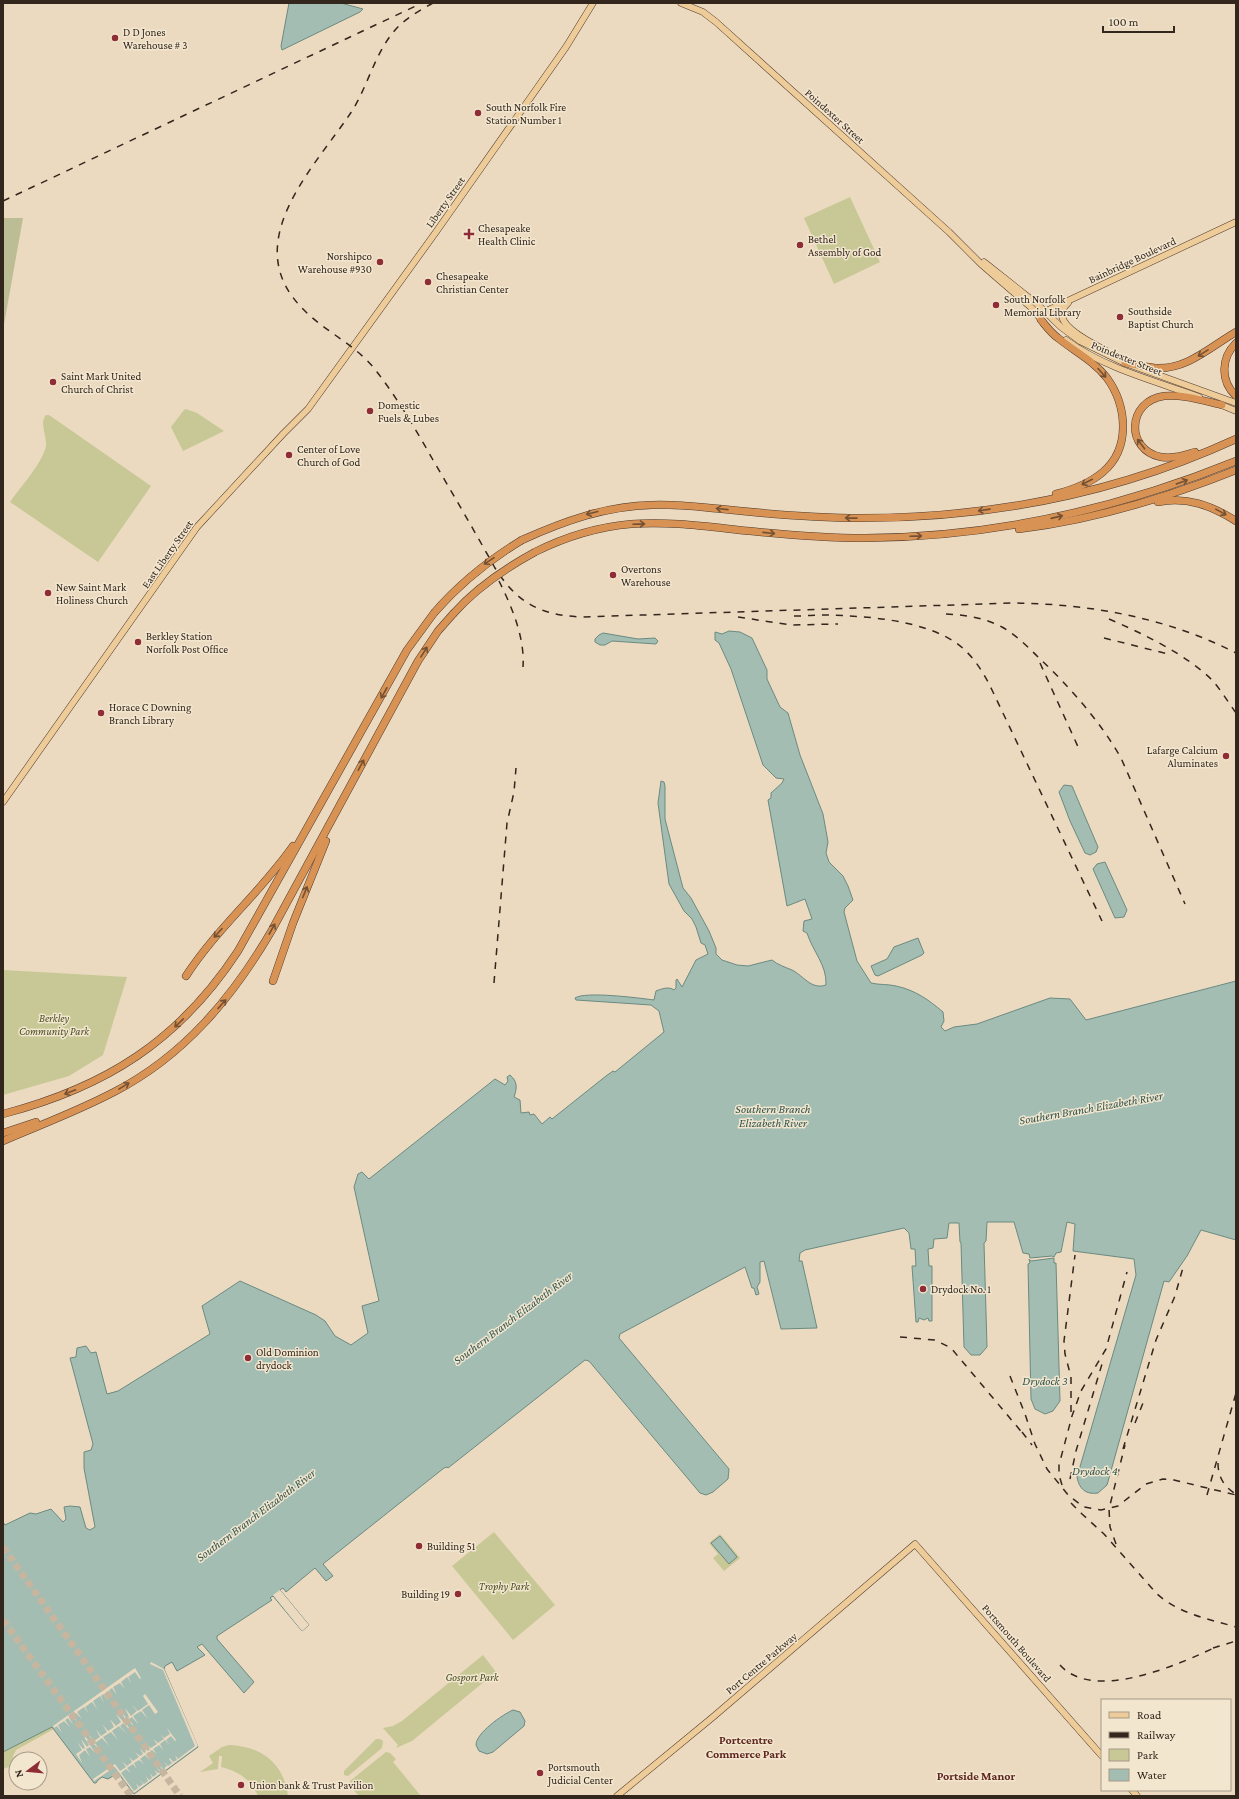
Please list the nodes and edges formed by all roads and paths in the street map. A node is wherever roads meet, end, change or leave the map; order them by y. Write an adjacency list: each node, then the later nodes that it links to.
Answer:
1 (593, 3): 14 (main road, Liberty Street)
2 (681, 3): 4 (main road, Poindexter Street)
3 (1236, 222): 5 (main road, Bainbridge Boulevard)
4 (971, 252): 6 (main road, Poindexter Street); 7 (main road, Poindexter Street)
5 (1069, 301): 6 (main road, Bainbridge Boulevard); 10 (main road)
6 (1045, 312): 7 (main road, Bainbridge Boulevard); 10 (main road, Poindexter Street)
7 (1039, 318): 13 (main road, Poindexter Street); 19 (highway, one-way to 19)
8 (1236, 332): 10 (highway, one-way to 10)
9 (1236, 343): 11 (highway)
10 (1125, 363): 12 (main road, Poindexter Street)
11 (1236, 396)
12 (1236, 403)
13 (1222, 405): 15 (main road, Poindexter Street); 16 (highway, one-way to 13)
14 (308, 409): 24 (main road, East Liberty Street)
15 (1236, 410)
16 (1233, 441): 19 (highway)
17 (1236, 460): 22 (highway, one-way to 17)
18 (1236, 470): 20 (highway)
19 (1022, 504): 25 (highway, one-way to 25, bridge)
20 (1115, 511): 21 (highway, one-way to 21); 22 (highway)
21 (1236, 521)
22 (963, 532): 23 (highway, one-way to 22, bridge)
23 (351, 784): 27 (highway, one-way to 23); 28 (highway, one-way to 23)
24 (3, 802)
25 (314, 817): 26 (highway, one-way to 26); 29 (highway, one-way to 29)
26 (186, 976)
27 (273, 981)
28 (77, 1110): 30 (highway); 31 (highway)
29 (3, 1114)
30 (3, 1133)
31 (3, 1141)
32 (915, 1544): 33 (main road, Portsmouth Boulevard); 34 (main road, Port Centre Parkway)
33 (1101, 1755)
34 (617, 1796)

